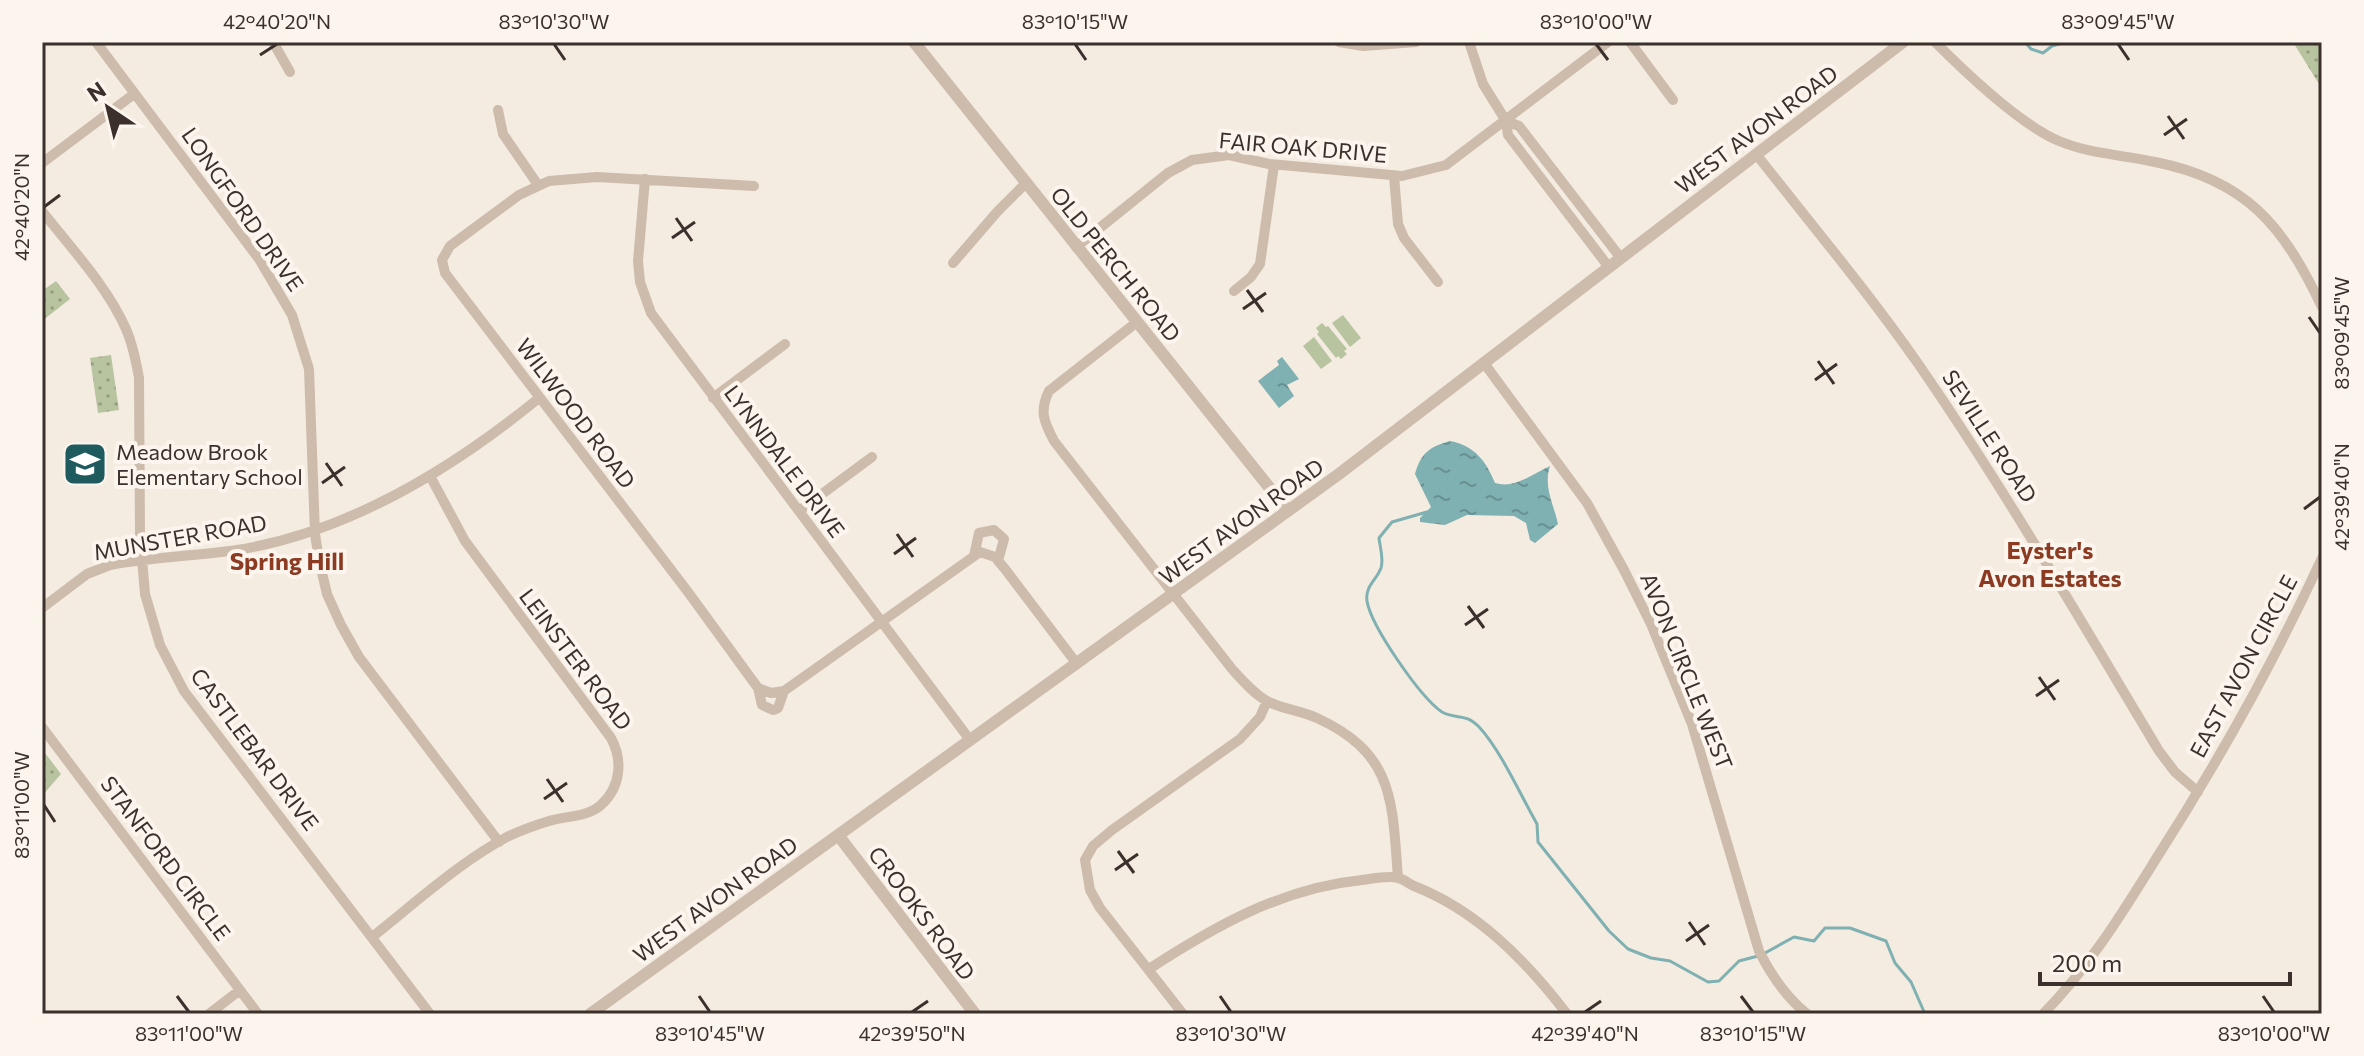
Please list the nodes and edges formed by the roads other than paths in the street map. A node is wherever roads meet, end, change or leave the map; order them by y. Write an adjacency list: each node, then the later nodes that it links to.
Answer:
1 (96, 42): 12 (street, LONGFORD DRIVE)
2 (273, 42): 11 (street)
3 (914, 42): 21 (street, OLD PERCH ROAD)
4 (1339, 42): 5 (street)
5 (1416, 42)
6 (1469, 42): 15 (street)
7 (1608, 42): 15 (street, FAIR OAK DRIVE)
8 (1630, 42): 13 (street)
9 (1903, 42): 16 (street, WEST AVON ROAD)
10 (1935, 42): 31 (street)
11 (290, 72)
12 (134, 94): 17 (street); 41 (street, LONGFORD DRIVE)
13 (1673, 100)
14 (498, 110): 22 (street)
15 (1506, 121): 19 (street, FAIR OAK DRIVE); 26 (street); 28 (street)
16 (1756, 154): 26 (street, WEST AVON ROAD); 55 (street, SEVILLE ROAD)
17 (42, 163)
18 (1274, 165): 19 (street, FAIR OAK DRIVE); 25 (street, FAIR OAK DRIVE); 30 (street)
19 (1394, 176): 29 (street)
20 (645, 179): 22 (street); 23 (street); 36 (street, LYNNDALE DRIVE)
21 (1026, 183): 25 (street, OLD PERCH ROAD); 27 (street)
22 (538, 185): 35 (street, WILWOOD ROAD)
23 (754, 186)
24 (42, 211): 44 (street, CASTLEBAR DRIVE)
25 (1076, 247): 32 (street, OLD PERCH ROAD)
26 (1620, 257): 28 (street, WEST AVON ROAD)
27 (953, 263)
28 (1608, 266): 34 (street, WEST AVON ROAD)
29 (1438, 282)
30 (1234, 291)
31 (2322, 307)
32 (1137, 322): 40 (street, OLD PERCH ROAD); 46 (street)
33 (785, 344): 36 (street)
34 (1484, 363): 40 (street, WEST AVON ROAD); 69 (street, AVON CIRCLE WEST)
35 (539, 398): 38 (street, MUNSTER ROAD); 50 (street, WILWOOD ROAD)
36 (713, 398): 39 (street, LYNNDALE DRIVE)
37 (872, 457): 39 (street)
38 (430, 476): 41 (street, MUNSTER ROAD); 57 (street, LEINSTER ROAD)
39 (799, 511): 48 (street, LYNNDALE DRIVE)
40 (1288, 511): 46 (street, WEST AVON ROAD)
41 (315, 529): 44 (street, MUNSTER ROAD); 57 (street, LONGFORD DRIVE)
42 (974, 556): 45 (street); 45 (street, WILWOOD ROAD); 48 (street, WILWOOD ROAD)
43 (2322, 558): 55 (street, EAST AVON CIRCLE)
44 (141, 559): 47 (street, MUNSTER ROAD); 59 (street, CASTLEBAR DRIVE)
45 (998, 561): 49 (street, WILWOOD ROAD)
46 (1174, 595): 49 (street, WEST AVON ROAD); 52 (street)
47 (42, 608)
48 (880, 621): 51 (street, WILWOOD ROAD); 54 (street, LYNNDALE DRIVE)
49 (1077, 664): 54 (street, WEST AVON ROAD)
50 (758, 688): 51 (street); 51 (street, WILWOOD ROAD)
51 (784, 691)
52 (1267, 701): 58 (street); 60 (street)
53 (42, 727): 61 (street, STANFORD CIRCLE)
54 (970, 740): 56 (street, WEST AVON ROAD)
55 (2198, 792): 70 (street)
56 (838, 835): 65 (street, WEST AVON ROAD); 66 (street, CROOKS ROAD)
57 (499, 842): 59 (street, LEINSTER ROAD)
58 (1398, 878): 60 (street); 68 (street)
59 (372, 937): 64 (street, CASTLEBAR DRIVE)
60 (1149, 969): 67 (street)
61 (240, 990): 62 (street); 63 (street, STANFORD CIRCLE)
62 (209, 1014)
63 (258, 1014)
64 (430, 1014)
65 (590, 1014)
66 (975, 1014)
67 (1183, 1014)
68 (1567, 1014)
69 (1807, 1014)
70 (2043, 1014)

